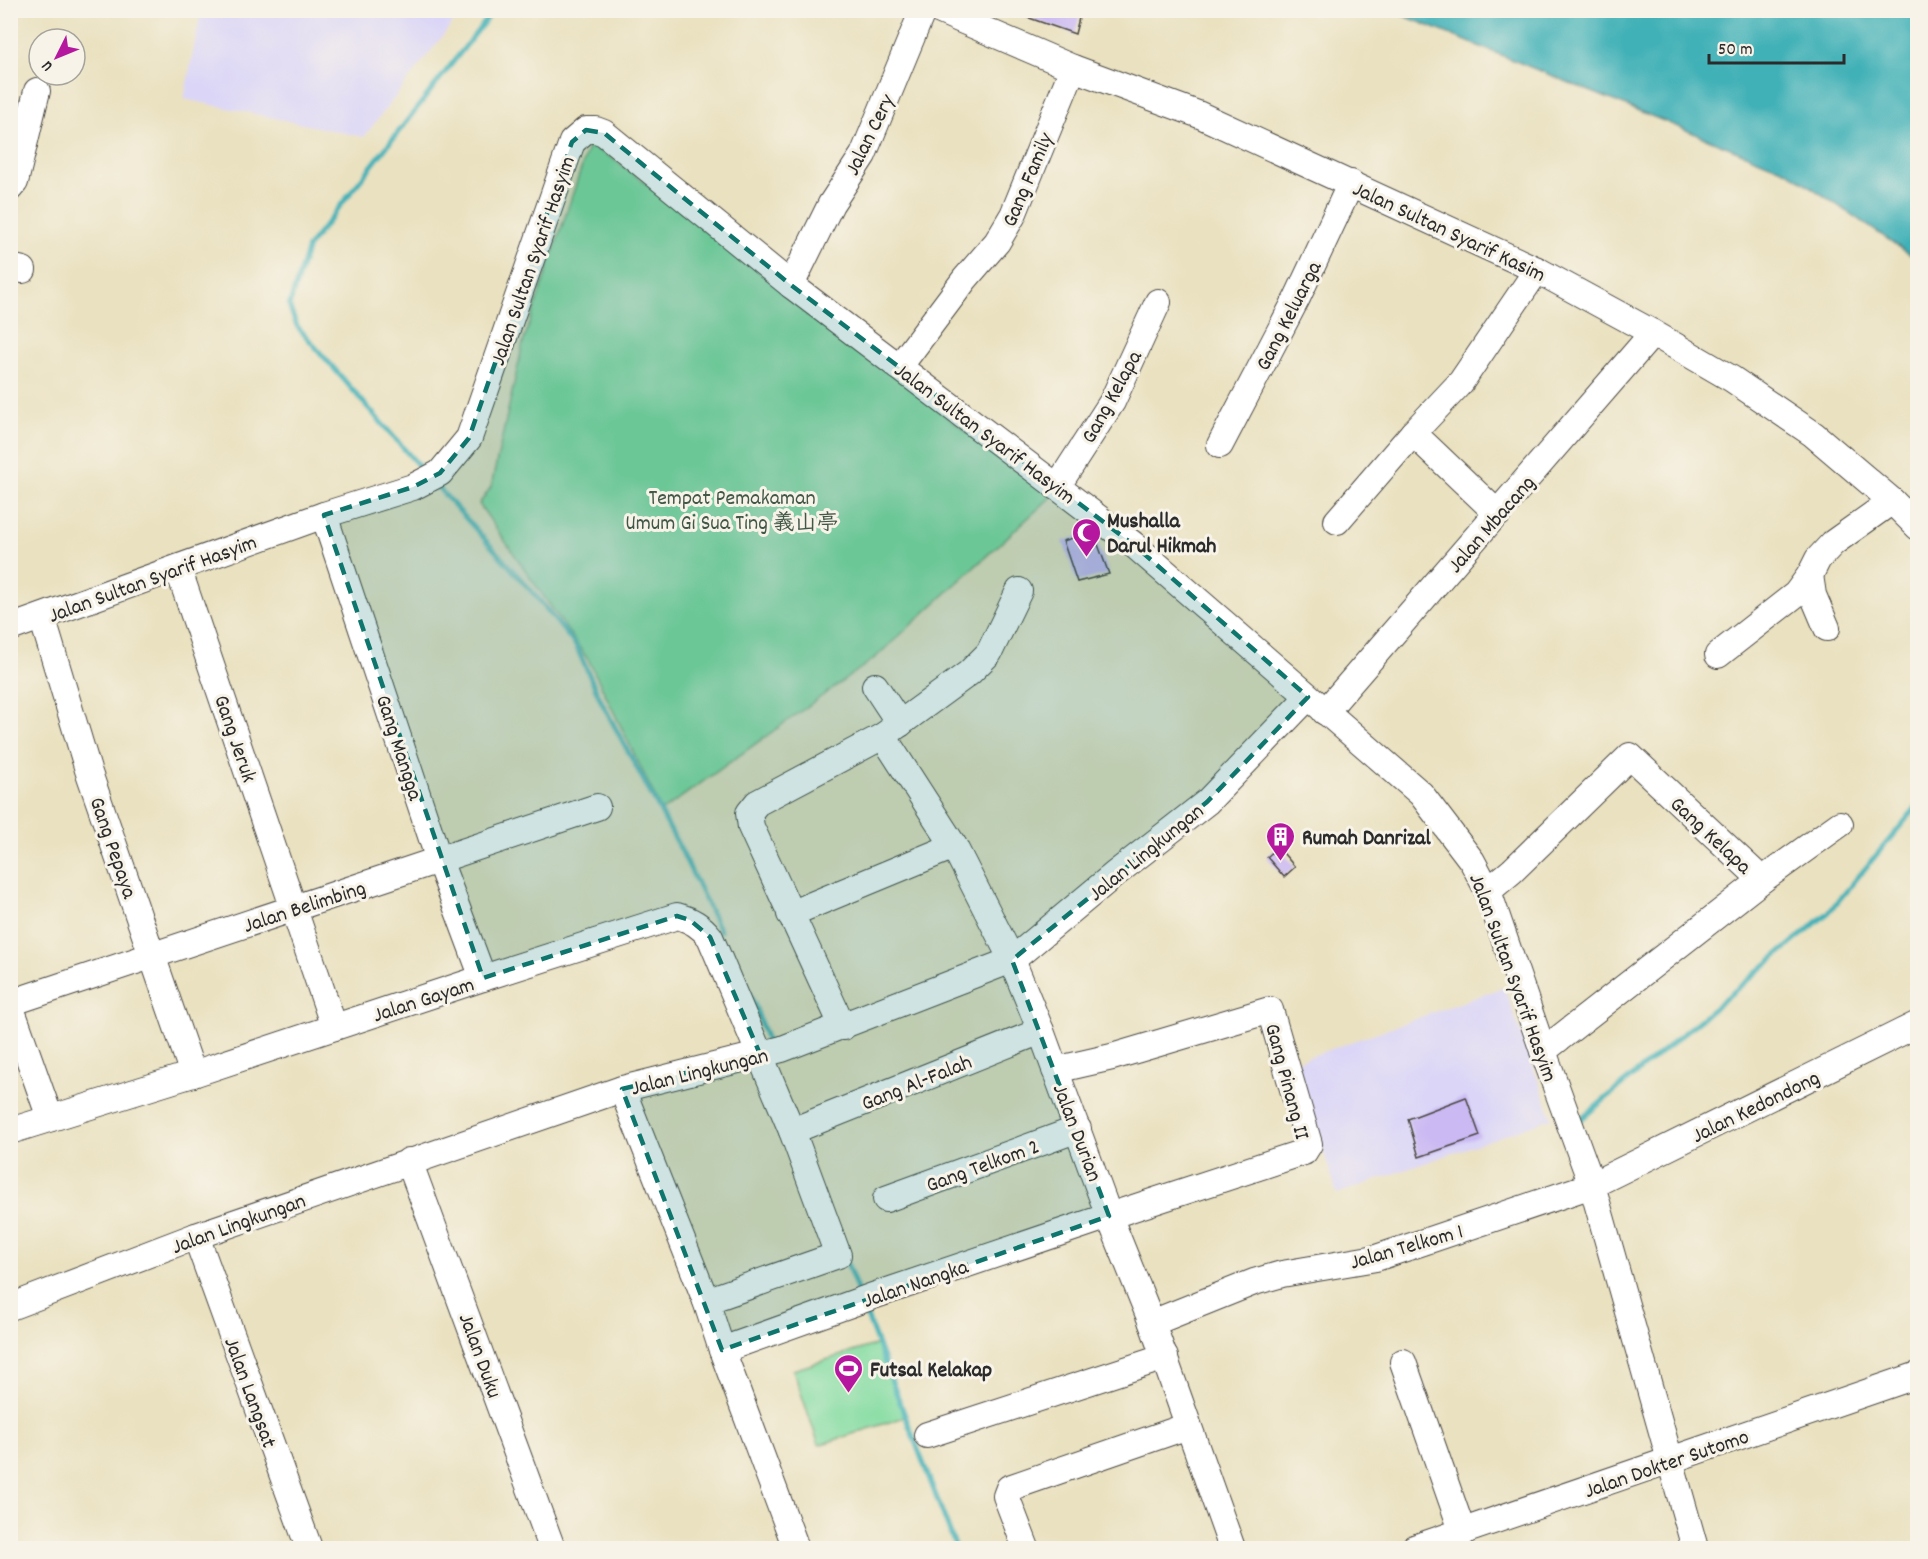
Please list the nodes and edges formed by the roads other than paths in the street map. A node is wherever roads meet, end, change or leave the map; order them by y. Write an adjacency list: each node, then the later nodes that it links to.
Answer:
1 (923, 10): 8 (street, Jalan Cery)
2 (938, 10): 3 (street, Jalan Sultan Syarif Kasim)
3 (1073, 68): 5 (street, Jalan Sultan Syarif Kasim); 11 (street, Gang Family)
4 (37, 91): 6 (street)
5 (1351, 183): 7 (street, Jalan Sultan Syarif Kasim); 13 (street, Gang Keluarga)
6 (10, 188)
7 (1537, 270): 10 (street, Jalan Sultan Syarif Kasim); 12 (street)
8 (791, 285): 11 (street, Jalan Sultan Syarif Hasyim); 17 (street, Jalan Sultan Syarif Hasyim)
9 (1158, 302): 14 (street, Gang Kelapa)
10 (1653, 333): 15 (street, Jalan Sultan Syarif Kasim); 16 (street, Jalan Mbacang)
11 (899, 367): 14 (street, Jalan Sultan Syarif Hasyim)
12 (1413, 433): 16 (street); 18 (street)
13 (1220, 445)
14 (1058, 486): 28 (street, Jalan Sultan Syarif Hasyim)
15 (1892, 501): 19 (street, Jalan Sultan Syarif Kasim); 21 (street)
16 (1498, 514): 28 (street, Jalan Mbacang)
17 (324, 515): 20 (street, Jalan Sultan Syarif Hasyim); 33 (street, Gang Mangga)
18 (1337, 521)
19 (1917, 527)
20 (178, 568): 23 (street, Jalan Sultan Syarif Hasyim); 36 (street, Gang Jeruk)
21 (1810, 575): 25 (street); 26 (street)
22 (1019, 591): 29 (street)
23 (42, 617): 24 (street, Jalan Sultan Syarif Hasyim); 38 (street, Gang Pepaya)
24 (10, 628)
25 (1827, 628)
26 (1719, 655)
27 (875, 686): 29 (street, Jalan Durian)
28 (1317, 705): 35 (street, Jalan Sultan Syarif Hasyim); 39 (street, Jalan Lingkungan)
29 (892, 730): 32 (street, Jalan Durian); 37 (street)
30 (597, 807): 33 (street, Jalan Belimbing)
31 (1840, 824): 34 (street)
32 (954, 846): 37 (street); 39 (street, Jalan Durian)
33 (439, 860): 36 (street, Jalan Belimbing); 40 (street, Gang Mangga)
34 (1762, 880): 35 (street, Gang Kelapa); 47 (street, Gang Kelapa)
35 (1488, 891): 47 (street, Jalan Sultan Syarif Hasyim)
36 (295, 908): 38 (street, Jalan Belimbing); 43 (street, Gang Jeruk)
37 (790, 914): 44 (street)
38 (153, 955): 41 (street, Jalan Belimbing); 49 (street, Gang Pepaya)
39 (1012, 960): 44 (street, Jalan Lingkungan); 45 (street, Jalan Durian)
40 (483, 978): 43 (street, Jalan Gayam); 46 (street, Jalan Gayam)
41 (10, 1004): 51 (street)
42 (1917, 1024): 56 (street, Jalan Kedondong)
43 (334, 1027): 49 (street, Jalan Gayam)
44 (843, 1027): 46 (street, Jalan Lingkungan)
45 (1041, 1031): 48 (street, Jalan Durian); 54 (street, Gang Al-Falah)
46 (771, 1051): 50 (street, Jalan Lingkungan); 54 (street)
47 (1543, 1051): 56 (street, Jalan Sultan Syarif Hasyim)
48 (1055, 1070): 52 (street, Jalan Durian); 58 (street, Gang Pinang II)
49 (193, 1074): 51 (street, Jalan Gayam)
50 (622, 1089): 55 (street, Jalan Lingkungan); 61 (street)
51 (50, 1118): 53 (street, Jalan Gayam)
52 (1078, 1130): 57 (street, Gang Telkom 2); 59 (street, Jalan Durian)
53 (10, 1131)
54 (792, 1131): 61 (street)
55 (409, 1161): 60 (street, Jalan Lingkungan); 73 (street, Jalan Duku)
56 (1592, 1185): 63 (street, Jalan Telkom 1); 70 (street, Jalan Sultan Syarif Hasyim)
57 (886, 1199)
58 (1162, 1200): 59 (street, Jalan Nangka)
59 (1109, 1216): 63 (street, Jalan Durian); 64 (street, Jalan Nangka)
60 (196, 1236): 62 (street, Jalan Lingkungan); 72 (street, Jalan Langsat)
61 (706, 1301): 64 (street)
62 (10, 1307)
63 (1152, 1323): 65 (street, Jalan Durian)
64 (722, 1350): 74 (street)
65 (1165, 1357): 68 (street, Jalan Durian); 69 (street)
66 (1403, 1362): 71 (street)
67 (1917, 1376): 70 (street, Jalan Dokter Sutomo)
68 (1188, 1426): 75 (street); 76 (street, Jalan Durian)
69 (927, 1435)
70 (1669, 1461): 71 (street, Jalan Dokter Sutomo); 78 (street, Jalan Sultan Syarif Hasyim)
71 (1463, 1533): 77 (street, Jalan Dokter Sutomo)
72 (309, 1548)
73 (552, 1548)
74 (796, 1548)
75 (1026, 1548)
76 (1233, 1548)
77 (1414, 1548)
78 (1695, 1548)

